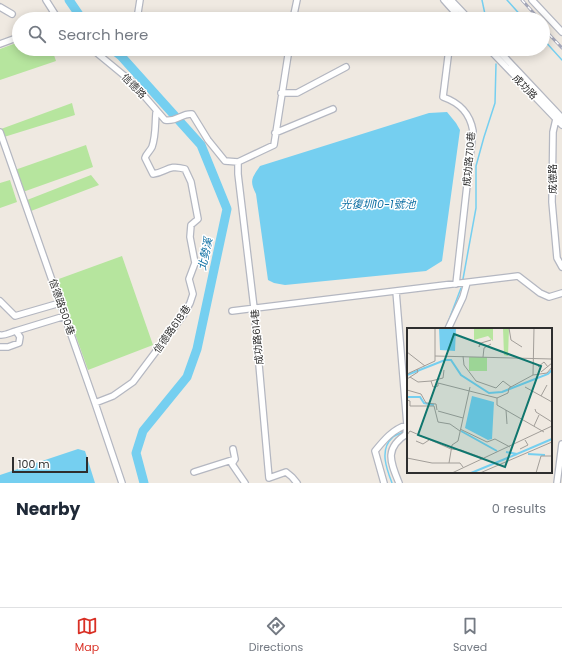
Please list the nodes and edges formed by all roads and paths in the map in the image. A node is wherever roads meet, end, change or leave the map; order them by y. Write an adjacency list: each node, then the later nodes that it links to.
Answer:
1 (46, 0): 9 (street)
2 (140, 0): 10 (street)
3 (296, 0): 11 (street)
4 (444, 0): 8 (street)
5 (452, 0): 8 (street)
6 (532, 0): 15 (street)
7 (0, 7): 16 (street)
8 (456, 9): 12 (street); 13 (street); 14 (street)
9 (54, 12)
10 (138, 12)
11 (295, 12)
12 (455, 12)
13 (458, 12)
14 (460, 12)
15 (543, 12)
16 (12, 14)
17 (550, 19): 18 (street)
18 (562, 32)
19 (12, 40): 20 (street)
20 (0, 44)
21 (100, 56): 29 (street, 信德路)
22 (288, 56): 27 (street)
23 (448, 56): 37 (street, 成功路710巷)
24 (496, 56): 30 (street, 成功路)
25 (503, 56): 30 (street, 成功路)
26 (346, 67): 27 (street)
27 (281, 93): 33 (street)
28 (333, 110): 33 (street)
29 (157, 111): 34 (street, 信德路); 49 (street, 信德路618巷)
30 (559, 118): 31 (street, 成功路); 35 (street, 成德路)
31 (562, 125)
32 (0, 132): 41 (street, 信德路500巷)
33 (275, 133): 34 (street)
34 (238, 162): 42 (street, 成功路614巷)
35 (562, 267)
36 (467, 283): 37 (street); 39 (street); 45 (street)
37 (456, 284): 38 (street)
38 (396, 291): 42 (street); 50 (street)
39 (562, 293)
40 (0, 301): 41 (street)
41 (60, 303): 44 (street, 信德路500巷)
42 (254, 308): 43 (street); 58 (street, 成功路614巷)
43 (232, 311)
44 (65, 316): 46 (street); 49 (street, 信德路500巷)
45 (448, 328)
46 (16, 331): 47 (street); 48 (street)
47 (0, 335)
48 (0, 347)
49 (96, 403): 56 (street, 信德路500巷)
50 (407, 425): 51 (street); 59 (street)
51 (407, 434): 60 (street)
52 (562, 444): 61 (street)
53 (233, 449): 54 (street)
54 (235, 458): 55 (street); 57 (street)
55 (194, 472)
56 (122, 483)
57 (245, 483)
58 (297, 483)
59 (384, 483)
60 (399, 483)
61 (557, 483)

